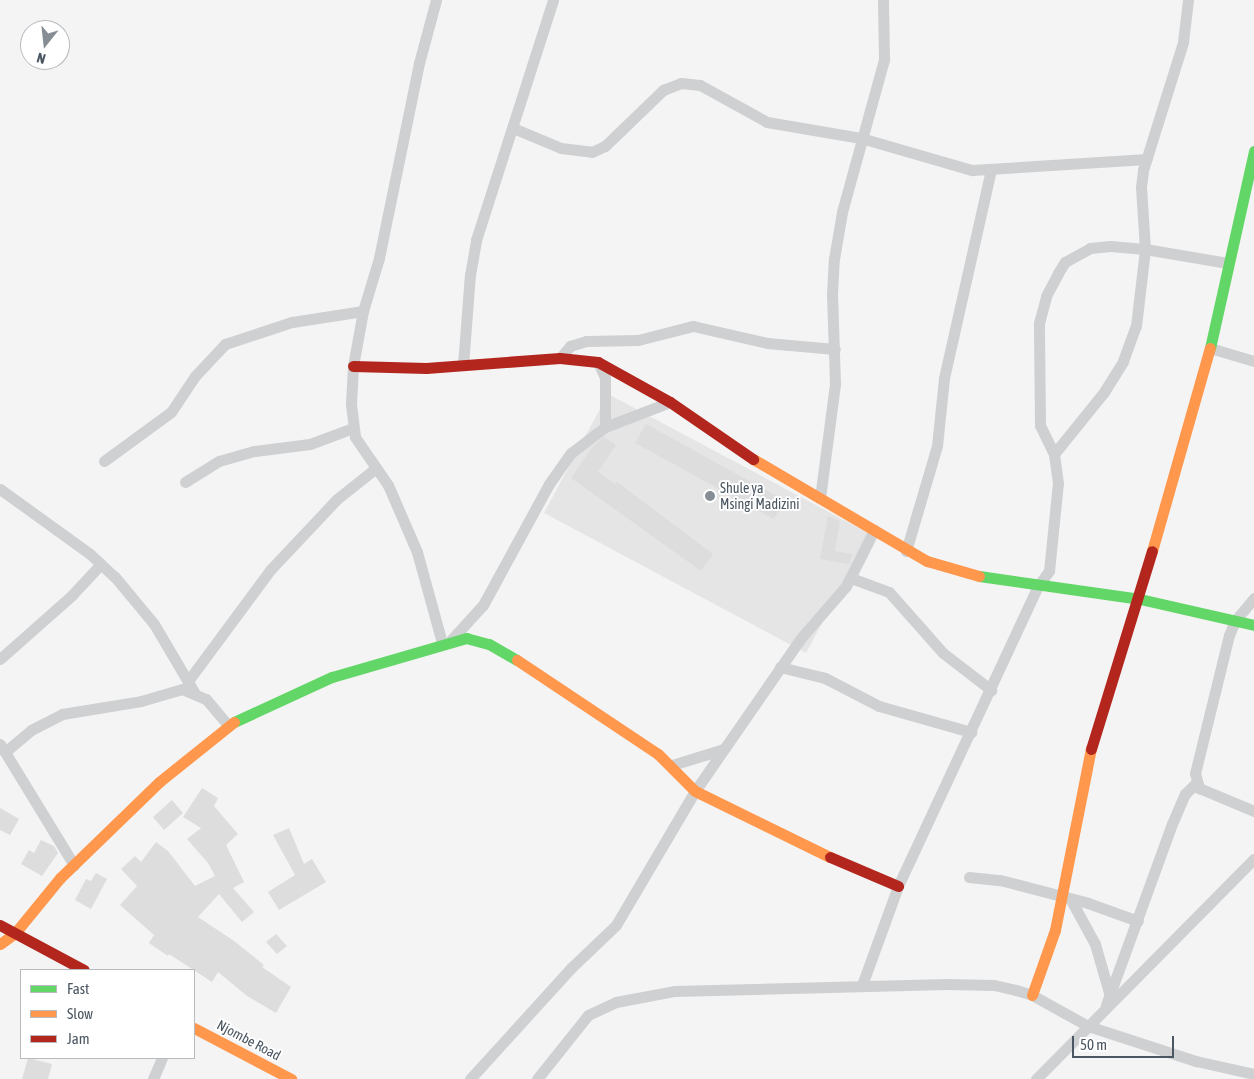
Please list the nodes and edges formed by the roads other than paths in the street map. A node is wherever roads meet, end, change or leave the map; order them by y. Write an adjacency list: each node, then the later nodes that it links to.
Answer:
1 (436, 0): 12 (street)
2 (553, 0): 5 (street)
3 (883, 0): 6 (street)
4 (1188, 0): 8 (street)
5 (513, 128): 6 (street); 18 (street)
6 (861, 138): 9 (street); 14 (street)
7 (1254, 150): 11 (main road)
8 (1147, 159): 9 (street); 10 (street)
9 (992, 170): 30 (street)
10 (1145, 249): 11 (street); 23 (street); 23 (street)
11 (1228, 264): 13 (main road)
12 (363, 311): 19 (street); 24 (street)
13 (1210, 348): 16 (street); 35 (main road)
14 (835, 349): 15 (street); 28 (street)
15 (560, 358): 17 (main road); 18 (main road)
16 (1254, 360)
17 (598, 362): 20 (main road); 21 (street)
18 (463, 365): 19 (main road)
19 (353, 366): 22 (street)
20 (670, 402): 21 (street); 28 (main road)
21 (605, 427): 38 (street)
22 (353, 428): 25 (street); 26 (street)
23 (1054, 454): 33 (street)
24 (104, 461)
25 (376, 468): 38 (street); 41 (street)
26 (185, 482)
27 (0, 489): 31 (street)
28 (820, 498): 29 (main road)
29 (874, 530): 30 (main road); 32 (street)
30 (906, 551): 33 (main road)
31 (101, 564): 39 (street); 41 (street)
32 (851, 578): 40 (street); 42 (street)
33 (1038, 586): 35 (main road); 42 (street)
34 (1254, 598): 36 (street)
35 (1140, 599): 36 (main road); 55 (main road)
36 (1235, 621): 37 (main road); 48 (street)
37 (1254, 625)
38 (446, 642): 43 (main road); 47 (main road)
39 (0, 659)
40 (780, 667): 44 (street); 46 (street)
41 (191, 687): 43 (street); 45 (street)
42 (991, 690): 44 (street)
43 (228, 725): 52 (main road)
44 (970, 732): 54 (street)
45 (3, 748): 52 (street)
46 (724, 749): 47 (street); 49 (street)
47 (672, 765): 49 (main road)
48 (1196, 783): 50 (street); 56 (street)
49 (695, 791): 54 (main road); 72 (street)
50 (1254, 811)
51 (1254, 859): 64 (street)
52 (74, 865): 58 (main road)
53 (969, 877): 55 (street)
54 (898, 886): 61 (street)
55 (1066, 899): 56 (street); 62 (main road); 63 (street)
56 (1138, 922): 63 (street)
57 (0, 925): 58 (main road)
58 (15, 933): 59 (main road); 60 (main road)
59 (0, 944)
60 (82, 969)
61 (862, 985): 62 (street); 73 (street)
62 (1032, 996): 65 (street)
63 (1110, 996): 64 (street)
64 (1105, 1009): 65 (street)
65 (1088, 1026): 69 (street); 74 (street)
66 (195, 1029): 68 (main road, Njombe Road)
67 (162, 1059): 70 (street)
68 (271, 1074): 71 (main road, Njombe Road)
69 (1254, 1074)
70 (153, 1079)
71 (291, 1079)
72 (470, 1079)
73 (537, 1079)
74 (1036, 1079)

